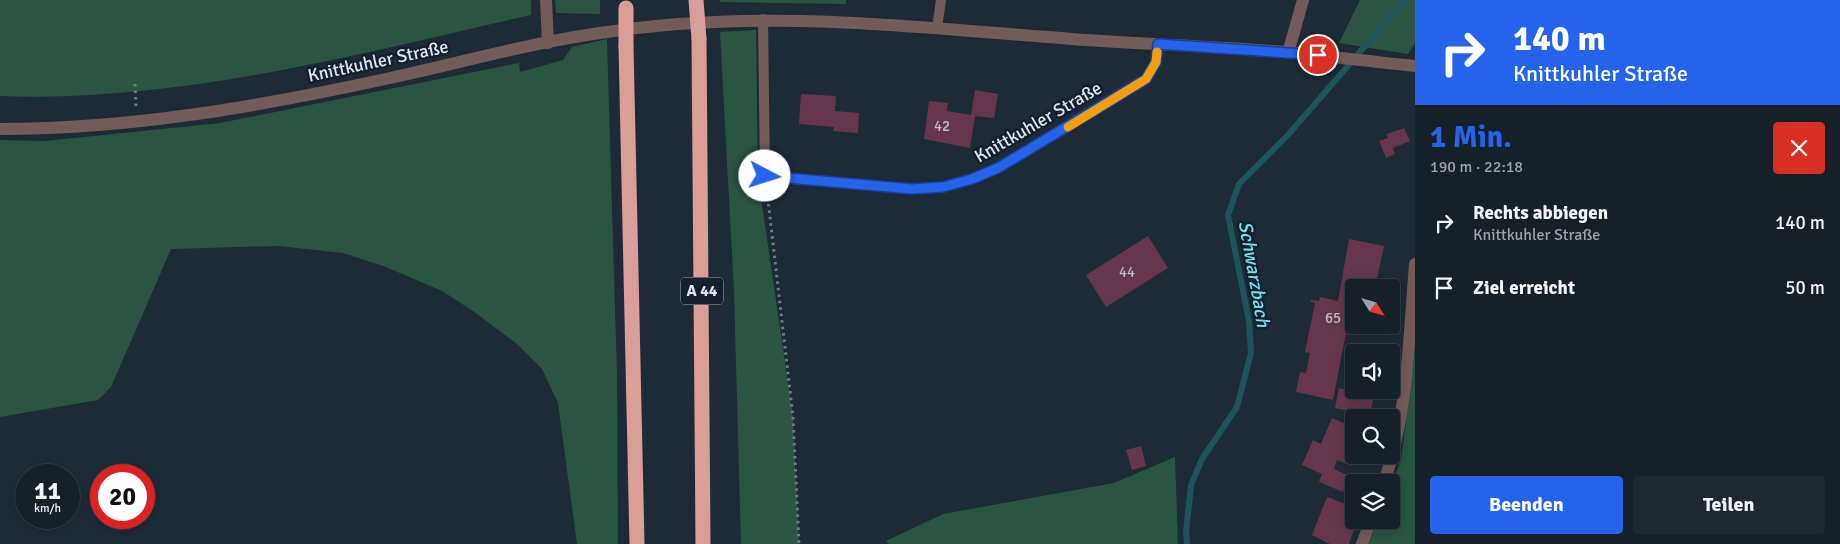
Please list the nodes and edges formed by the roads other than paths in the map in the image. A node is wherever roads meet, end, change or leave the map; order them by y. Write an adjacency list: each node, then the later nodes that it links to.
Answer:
1 (546, 0): 8 (street)
2 (696, 0): 17 (highway, A 44, bridge)
3 (941, 0): 7 (lane)
4 (1303, 0): 10 (street)
5 (626, 4): 16 (highway, bridge)
6 (763, 19): 7 (street, Knittkuhler Straße); 8 (street, Knittkuhler Straße); 9 (lane, Knittkuhler Straße)
7 (937, 28): 9 (street, Knittkuhler Straße)
8 (548, 43): 12 (street, Knittkuhler Straße)
9 (1158, 44): 10 (street, Knittkuhler Straße)
10 (1288, 53): 11 (street, Knittkuhler Straße)
11 (1415, 66)
12 (0, 129)
13 (1415, 264): 14 (street)
14 (1387, 474)
15 (1368, 529): 18 (street)
16 (637, 544)
17 (703, 544)
18 (1362, 544)

